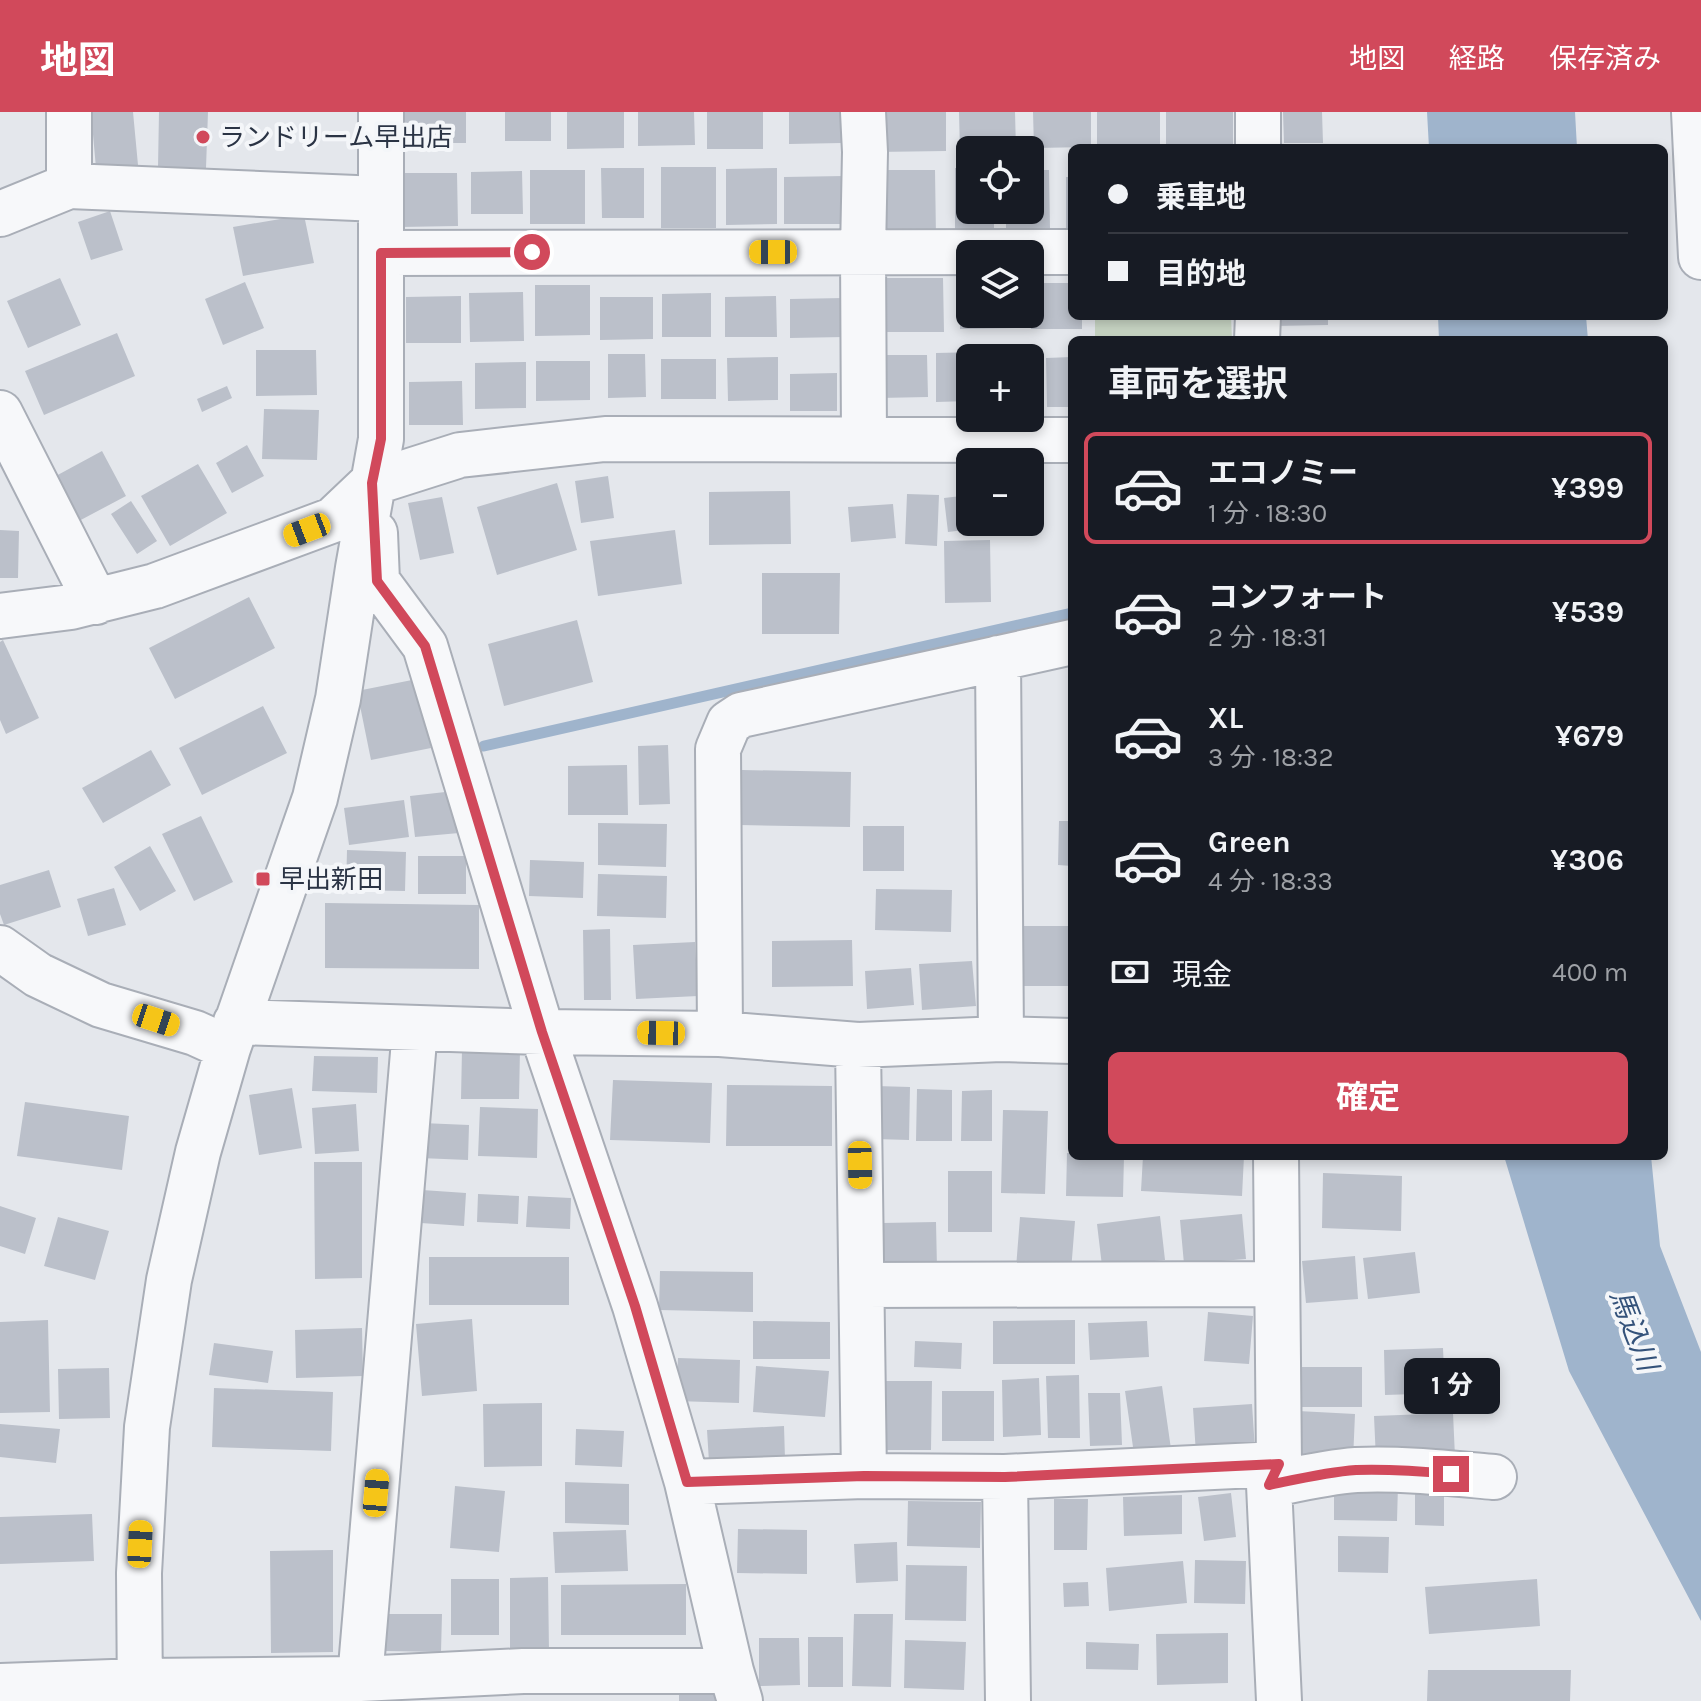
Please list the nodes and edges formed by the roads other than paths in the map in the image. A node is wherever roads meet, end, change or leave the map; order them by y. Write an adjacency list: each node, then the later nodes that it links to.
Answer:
1 (69, 112): 7 (street)
2 (381, 112): 8 (street)
3 (863, 112): 10 (street)
4 (1258, 112): 6 (street)
5 (1694, 112): 13 (street)
6 (1258, 144)
7 (69, 186): 8 (street); 9 (street)
8 (380, 199): 12 (street)
9 (0, 214)
10 (863, 251): 11 (street); 12 (street); 15 (street)
11 (1068, 252)
12 (381, 253): 17 (street)
13 (1701, 257)
14 (0, 413): 18 (street)
15 (864, 439): 16 (street); 17 (street)
16 (1068, 440)
17 (372, 483): 18 (street); 24 (street); 26 (street)
18 (96, 602): 19 (street)
19 (0, 616)
20 (1068, 643): 21 (street)
21 (998, 658): 25 (street); 27 (street)
22 (0, 948): 26 (street)
23 (415, 1029): 24 (street); 26 (street); 38 (street)
24 (542, 1032): 25 (street); 37 (street)
25 (720, 1034): 29 (street)
26 (232, 1035): 42 (street)
27 (1001, 1039): 28 (street); 29 (street)
28 (1068, 1041)
29 (858, 1045): 32 (street)
30 (1276, 1160): 31 (street)
31 (1277, 1284): 32 (street); 33 (street)
32 (862, 1285): 34 (street)
33 (1274, 1475): 35 (street); 36 (street); 44 (street)
34 (864, 1476): 35 (street); 37 (street)
35 (1005, 1477): 43 (street)
36 (1494, 1477)
37 (687, 1482): 41 (street)
38 (360, 1679): 40 (street); 42 (street)
39 (0, 1686): 42 (street)
40 (524, 1686): 41 (street)
41 (735, 1686)
42 (140, 1691)
43 (1008, 1701)
44 (1279, 1701)

